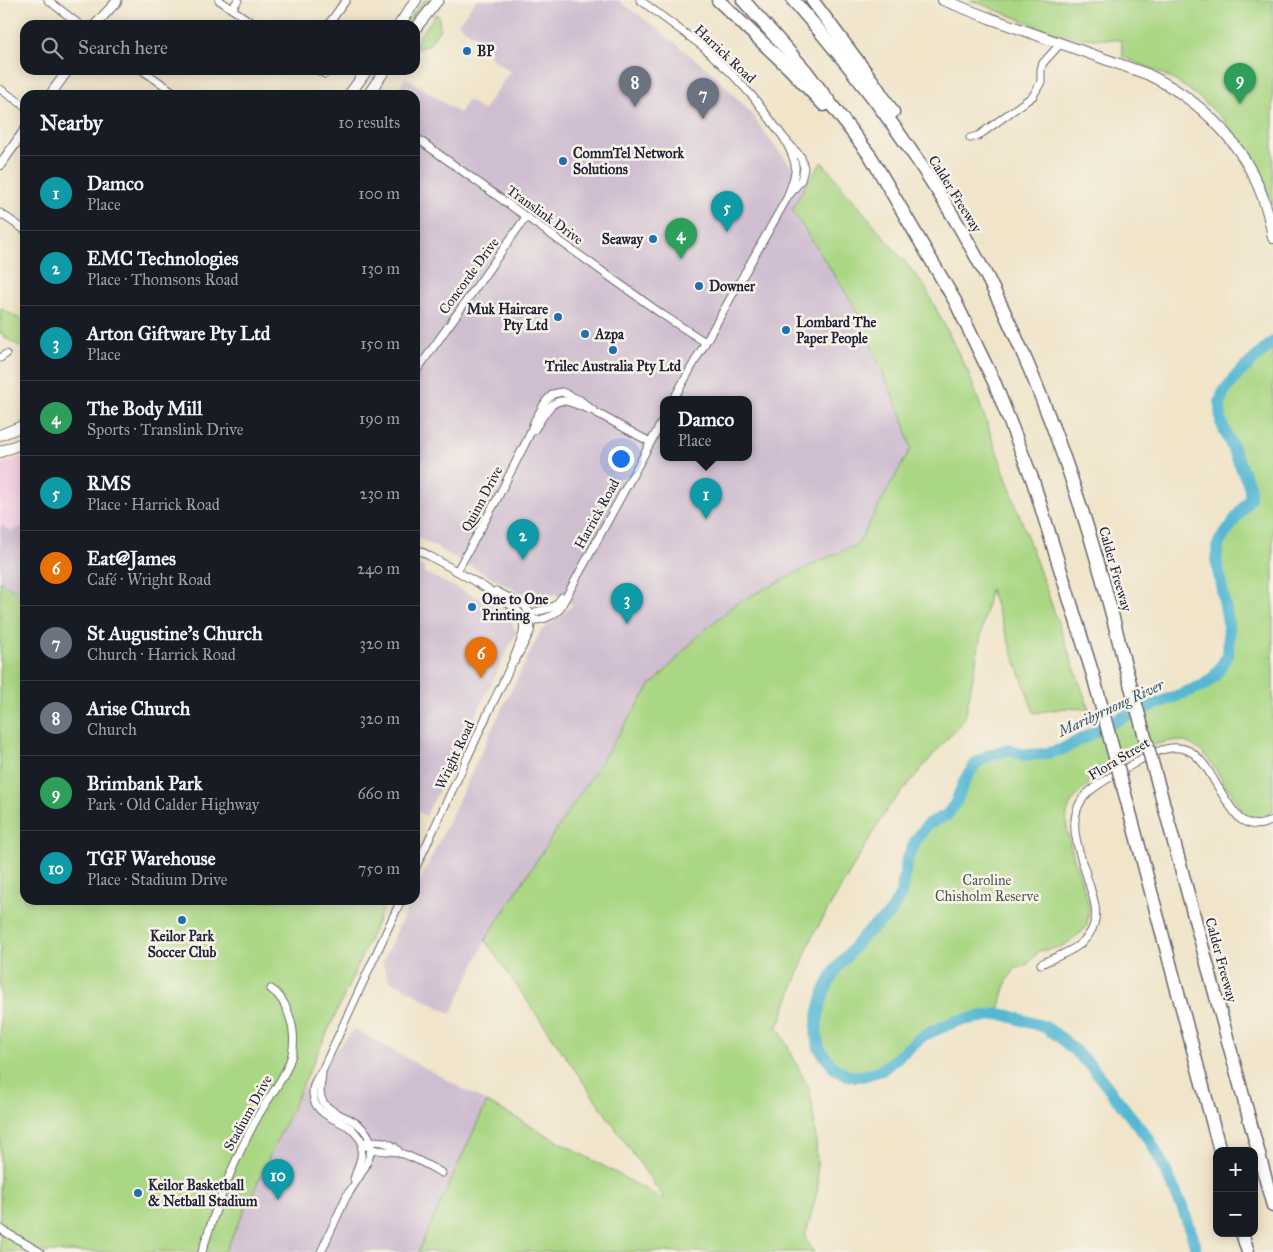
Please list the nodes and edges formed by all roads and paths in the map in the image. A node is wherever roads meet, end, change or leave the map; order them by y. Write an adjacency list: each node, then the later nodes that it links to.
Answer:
1 (48, 0): 15 (street)
2 (219, 0): 14 (street)
3 (238, 0): 14 (street)
4 (346, 0): 21 (street)
5 (416, 0): 22 (main road)
6 (438, 0): 23 (main road)
7 (640, 0): 45 (street, Harrick Road)
8 (718, 0): 38 (highway)
9 (743, 0): 38 (highway)
10 (793, 0): 44 (highway, Calder Freeway)
11 (812, 0): 44 (highway)
12 (943, 0): 24 (main road)
13 (117, 1): 18 (street); 19 (street)
14 (232, 9): 20 (street)
15 (71, 16): 16 (street); 17 (street)
16 (75, 20)
17 (78, 20)
18 (100, 20)
19 (106, 20)
20 (248, 20)
21 (332, 20)
22 (402, 20)
23 (420, 22)
24 (1061, 43): 36 (street); 43 (main road)
25 (64, 75): 30 (street)
26 (149, 75): 31 (street)
27 (363, 75): 32 (main road)
28 (382, 75): 33 (main road)
29 (0, 89): 34 (street)
30 (54, 90)
31 (171, 90)
32 (354, 90)
33 (371, 90)
34 (20, 103)
35 (20, 137): 39 (street)
36 (970, 138)
37 (420, 141): 41 (street, Translink Drive)
38 (871, 157): 68 (highway, bridge)
39 (0, 165)
40 (0, 213): 42 (street)
41 (526, 218): 45 (street, Translink Drive); 46 (street, Concorde Drive)
42 (20, 227)
43 (1273, 238)
44 (1000, 303): 71 (highway, Calder Freeway, bridge)
45 (705, 342): 47 (street, Harrick Road)
46 (420, 366)
47 (675, 396)
48 (660, 425): 51 (street, Harrick Road)
49 (20, 426): 50 (main road)
50 (0, 435)
51 (650, 442): 55 (street, Quinn Drive); 57 (street, Harrick Road)
52 (20, 444): 53 (main road)
53 (0, 452)
54 (420, 551): 55 (street)
55 (457, 572): 56 (street)
56 (470, 579): 57 (street); 58 (street)
57 (531, 617): 58 (street); 59 (street, Wright Road)
58 (523, 619): 59 (street, Wright Road)
59 (504, 678): 61 (street, Wright Road)
60 (1273, 820): 63 (street, Flora Street)
61 (420, 858)
62 (399, 905): 65 (street)
63 (1041, 964)
64 (272, 989): 75 (street, Stadium Drive)
65 (322, 1072): 66 (street); 67 (street)
66 (362, 1143): 67 (street); 70 (street)
67 (371, 1145): 69 (street); 70 (street)
68 (1219, 1147)
69 (442, 1173)
70 (347, 1196): 76 (street)
71 (1273, 1206)
72 (0, 1229): 74 (street)
73 (1243, 1237): 77 (highway)
74 (40, 1252)
75 (202, 1252)
76 (321, 1252)
77 (1248, 1252)

